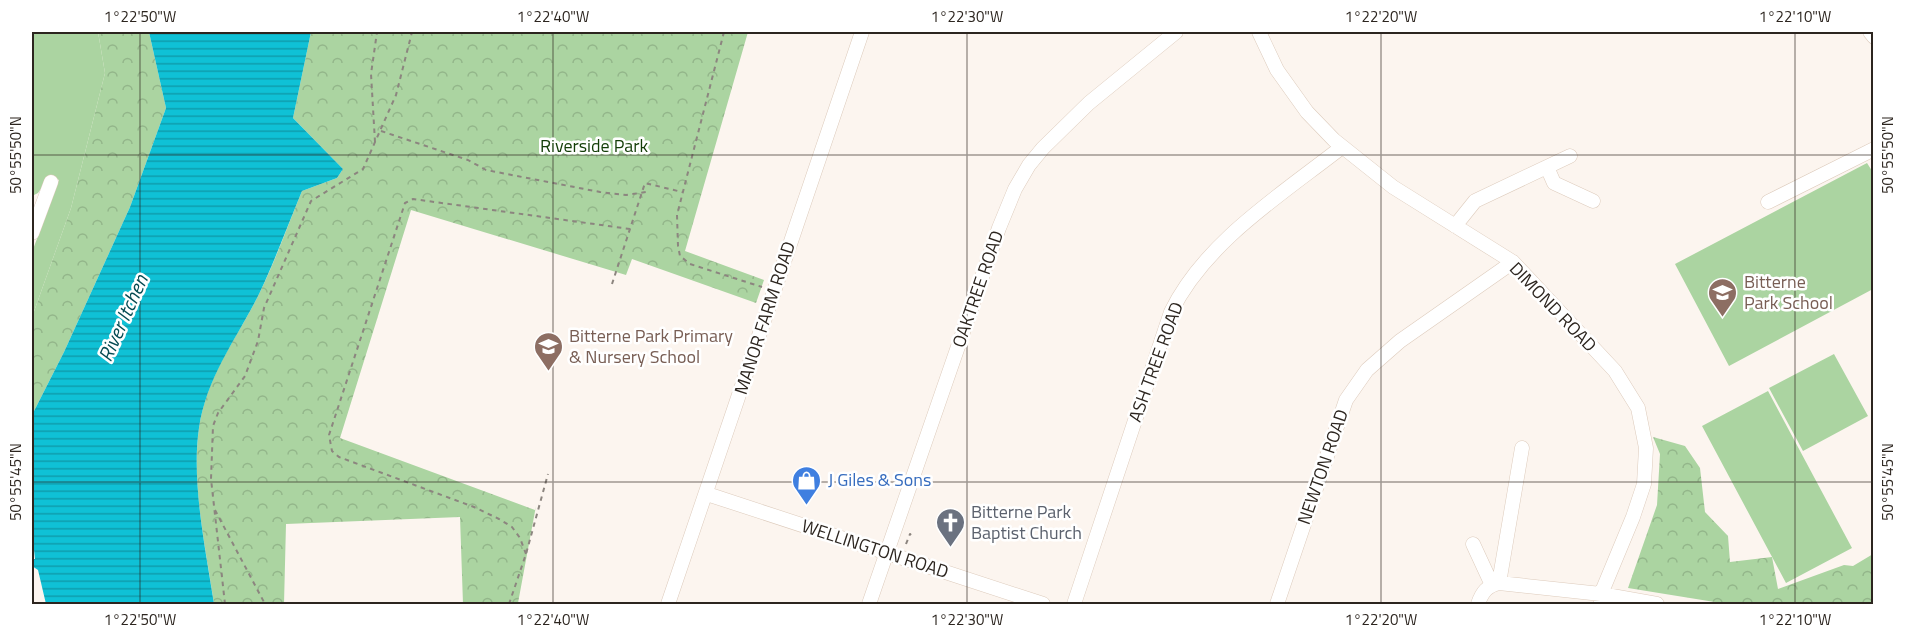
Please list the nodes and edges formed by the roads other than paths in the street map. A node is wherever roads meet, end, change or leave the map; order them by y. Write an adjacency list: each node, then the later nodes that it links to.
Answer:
1 (862, 32): 18 (street, MANOR FARM ROAD)
2 (1176, 32): 20 (street, OAKTREE ROAD)
3 (1259, 32): 6 (street, DIMOND ROAD)
4 (1870, 32): 5 (street)
5 (1874, 37)
6 (1342, 147): 14 (street, DIMOND ROAD); 26 (street, ASH TREE ROAD)
7 (1874, 149): 12 (street)
8 (1570, 156): 9 (street)
9 (1546, 167): 11 (street); 14 (street)
10 (51, 182): 13 (street)
11 (1593, 201)
12 (1768, 202)
13 (36, 209): 15 (street)
14 (1455, 226): 16 (street, DIMOND ROAD)
15 (32, 233)
16 (1513, 262): 22 (street, DIMOND ROAD); 27 (street, NEWTON ROAD)
17 (1522, 448): 21 (street)
18 (707, 494): 20 (street, WELLINGTON ROAD); 23 (street, MANOR FARM ROAD)
19 (1473, 544): 21 (street)
20 (886, 553): 24 (street, OAKTREE ROAD); 25 (street, WELLINGTON ROAD)
21 (1496, 584): 22 (street); 28 (street)
22 (1601, 599): 29 (street)
23 (668, 604)
24 (868, 604)
25 (1043, 604)
26 (1074, 604)
27 (1277, 604)
28 (1478, 604)
29 (1658, 604)

